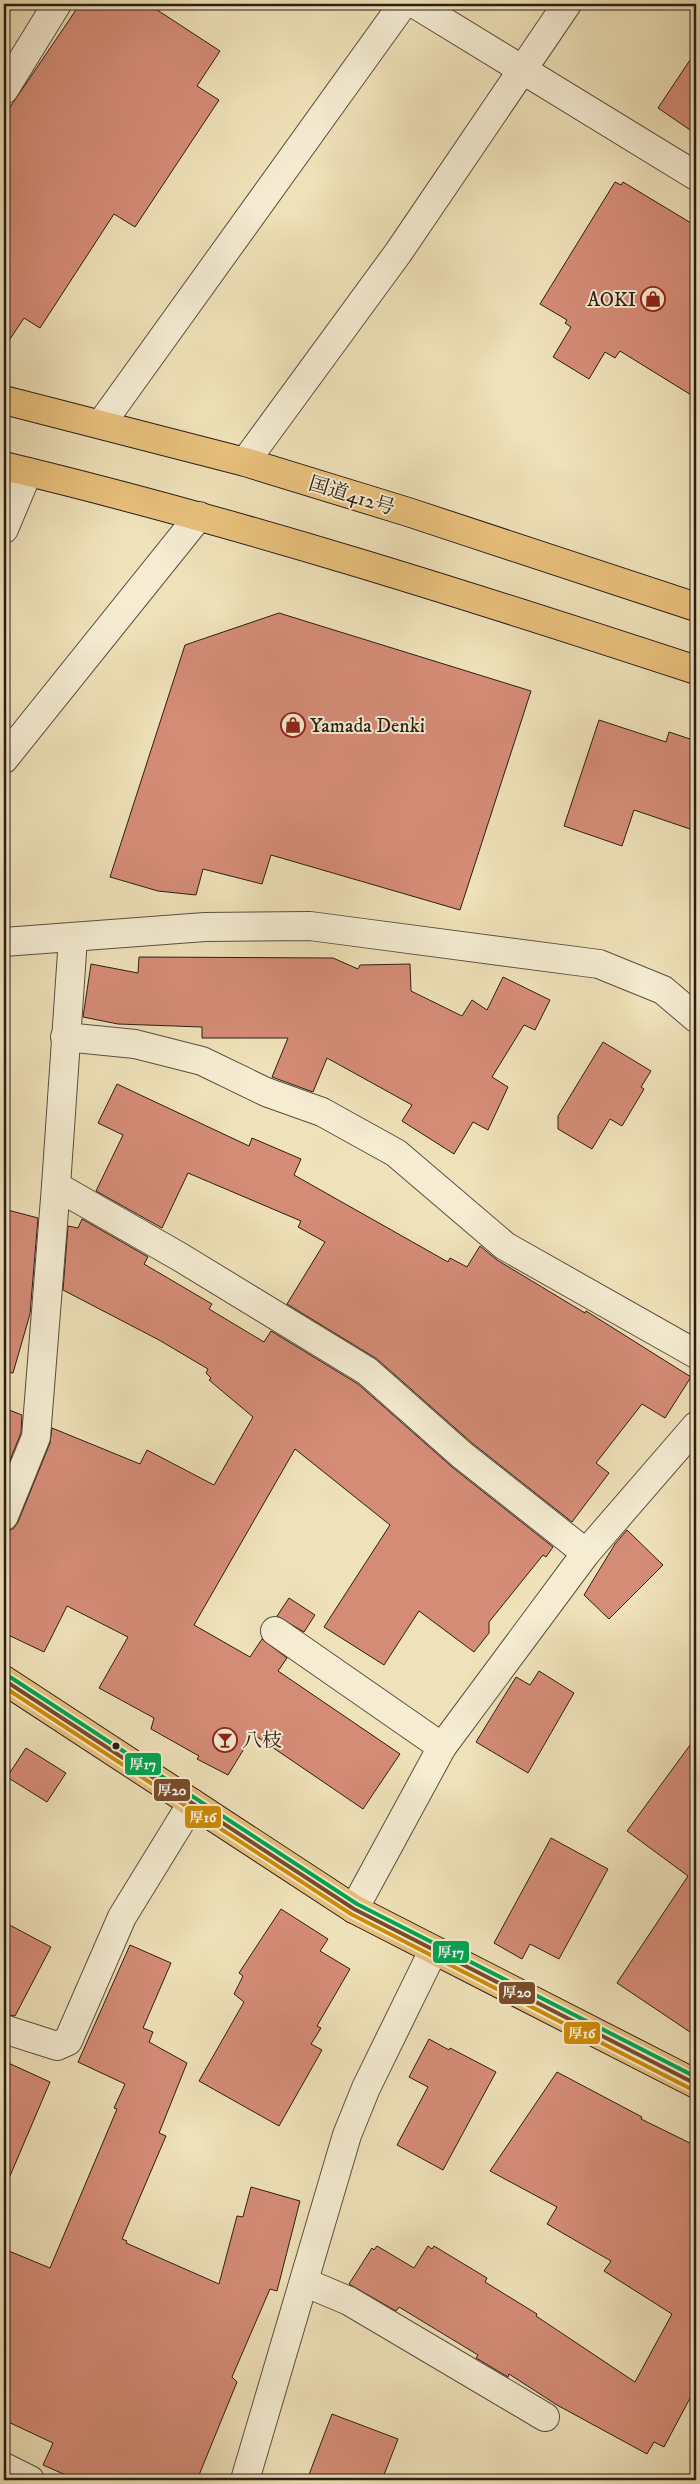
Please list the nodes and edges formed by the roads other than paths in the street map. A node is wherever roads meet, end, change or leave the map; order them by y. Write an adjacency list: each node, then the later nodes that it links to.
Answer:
1 (57, 4): 6 (street)
2 (403, 4): 9 (street)
3 (415, 4): 5 (street)
4 (567, 4): 5 (street)
5 (523, 70): 7 (street); 10 (street)
6 (4, 90)
7 (696, 176)
8 (4, 400): 9 (main road, 国道412号)
9 (101, 424): 10 (main road, 国道412号)
10 (245, 462): 14 (main road, 国道412号)
11 (16, 469): 12 (main road); 13 (street)
12 (199, 516): 15 (main road); 16 (street)
13 (4, 530)
14 (696, 607)
15 (696, 670)
16 (4, 759)
17 (72, 938): 18 (street); 19 (street); 20 (street)
18 (4, 942)
19 (696, 1018)
20 (65, 1037): 21 (street); 22 (street)
21 (56, 1186): 24 (street); 25 (street)
22 (696, 1354)
23 (696, 1426): 25 (street)
24 (4, 1516)
25 (586, 1553): 28 (street)
26 (275, 1631): 28 (street)
27 (4, 1680): 29 (main road)
28 (442, 1747): 30 (street)
29 (192, 1803): 30 (main road); 32 (street)
30 (354, 1908): 31 (main road)
31 (433, 1951): 33 (main road); 34 (street)
32 (4, 2029)
33 (696, 2084)
34 (304, 2282): 35 (street); 38 (street)
35 (545, 2416)
36 (4, 2467): 37 (street)
37 (30, 2480)
38 (245, 2480)

